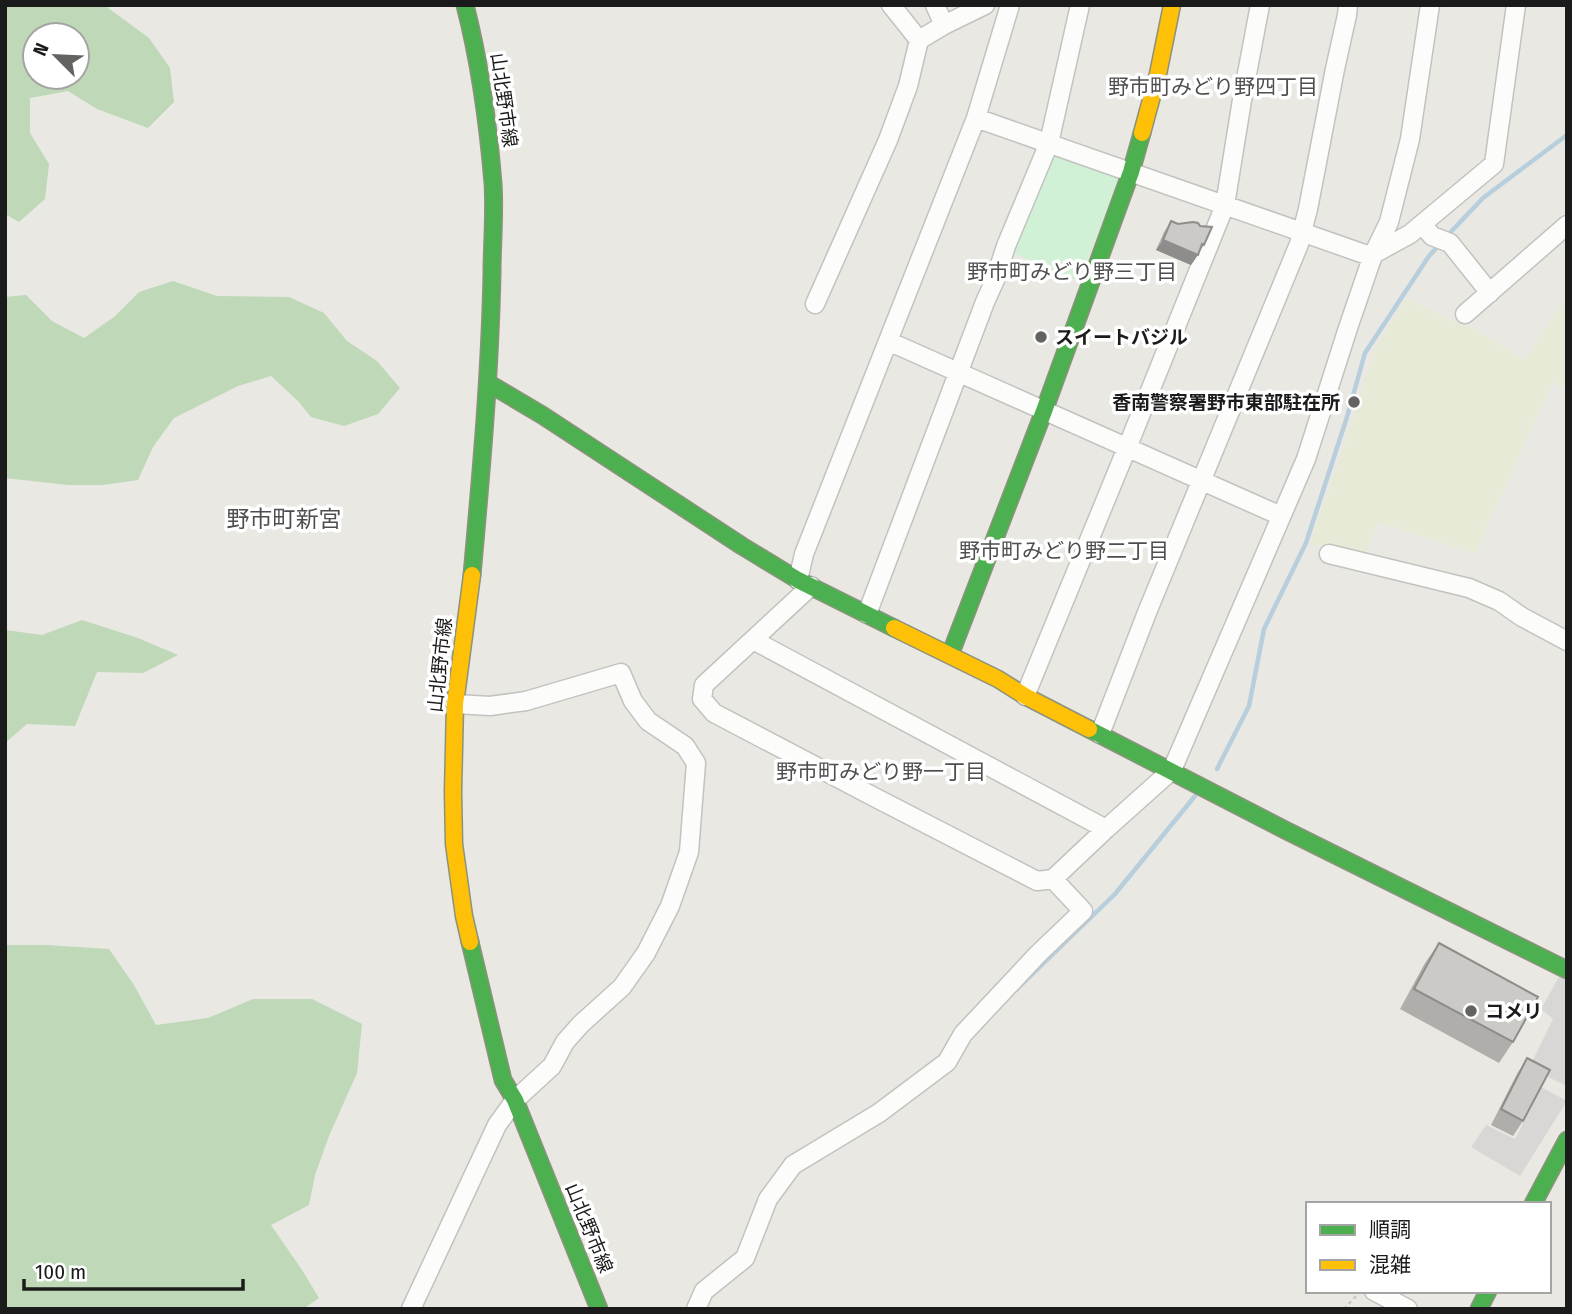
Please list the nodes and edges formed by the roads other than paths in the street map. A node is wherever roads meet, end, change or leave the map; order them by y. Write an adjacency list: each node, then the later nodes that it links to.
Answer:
1 (465, 5): 27 (street, 山北野市線)
2 (891, 5): 13 (street)
3 (935, 5): 12 (street)
4 (985, 5): 12 (street)
5 (1010, 5): 14 (street)
6 (1080, 5): 15 (street)
7 (1172, 5): 16 (street)
8 (1260, 5): 17 (street)
9 (1348, 5): 20 (street)
10 (1430, 5): 21 (street)
11 (1516, 5): 19 (street)
12 (944, 25): 13 (street)
13 (919, 40): 23 (street)
14 (976, 118): 15 (street); 25 (street)
15 (1049, 143): 16 (street); 26 (street)
16 (1131, 172): 17 (street); 28 (street)
17 (1225, 205): 20 (street); 29 (street)
18 (1567, 225): 22 (street)
19 (1427, 230): 21 (street); 22 (street)
20 (1302, 231): 21 (street); 30 (street)
21 (1373, 255): 31 (street)
22 (1490, 293): 24 (street)
23 (815, 304)
24 (1465, 314)
25 (888, 341): 26 (street); 33 (street)
26 (959, 374): 28 (street); 34 (street)
27 (488, 383): 33 (street); 39 (street, 山北野市線)
28 (1044, 411): 29 (street); 37 (street)
29 (1128, 448): 30 (street); 38 (street)
30 (1202, 481): 31 (street); 40 (street)
31 (1281, 516): 41 (street)
32 (1329, 554): 36 (street)
33 (805, 583): 34 (street); 35 (street)
34 (867, 614): 37 (street)
35 (753, 640): 42 (street); 43 (street)
36 (1567, 640)
37 (950, 655): 38 (street)
38 (1025, 696): 40 (street)
39 (455, 704): 45 (street, 山北野市線); 45 (street)
40 (1100, 734): 41 (street)
41 (1172, 770): 42 (street); 44 (street)
42 (1106, 829): 43 (street)
43 (1053, 879): 52 (street)
44 (1567, 970)
45 (515, 1100): 50 (street); 51 (street, 山北野市線)
46 (1567, 1140): 47 (street)
47 (1534, 1202)
48 (1378, 1293): 53 (street)
49 (1487, 1293): 54 (street)
50 (411, 1309)
51 (599, 1309)
52 (696, 1309)
53 (1408, 1309)
54 (1479, 1309)

